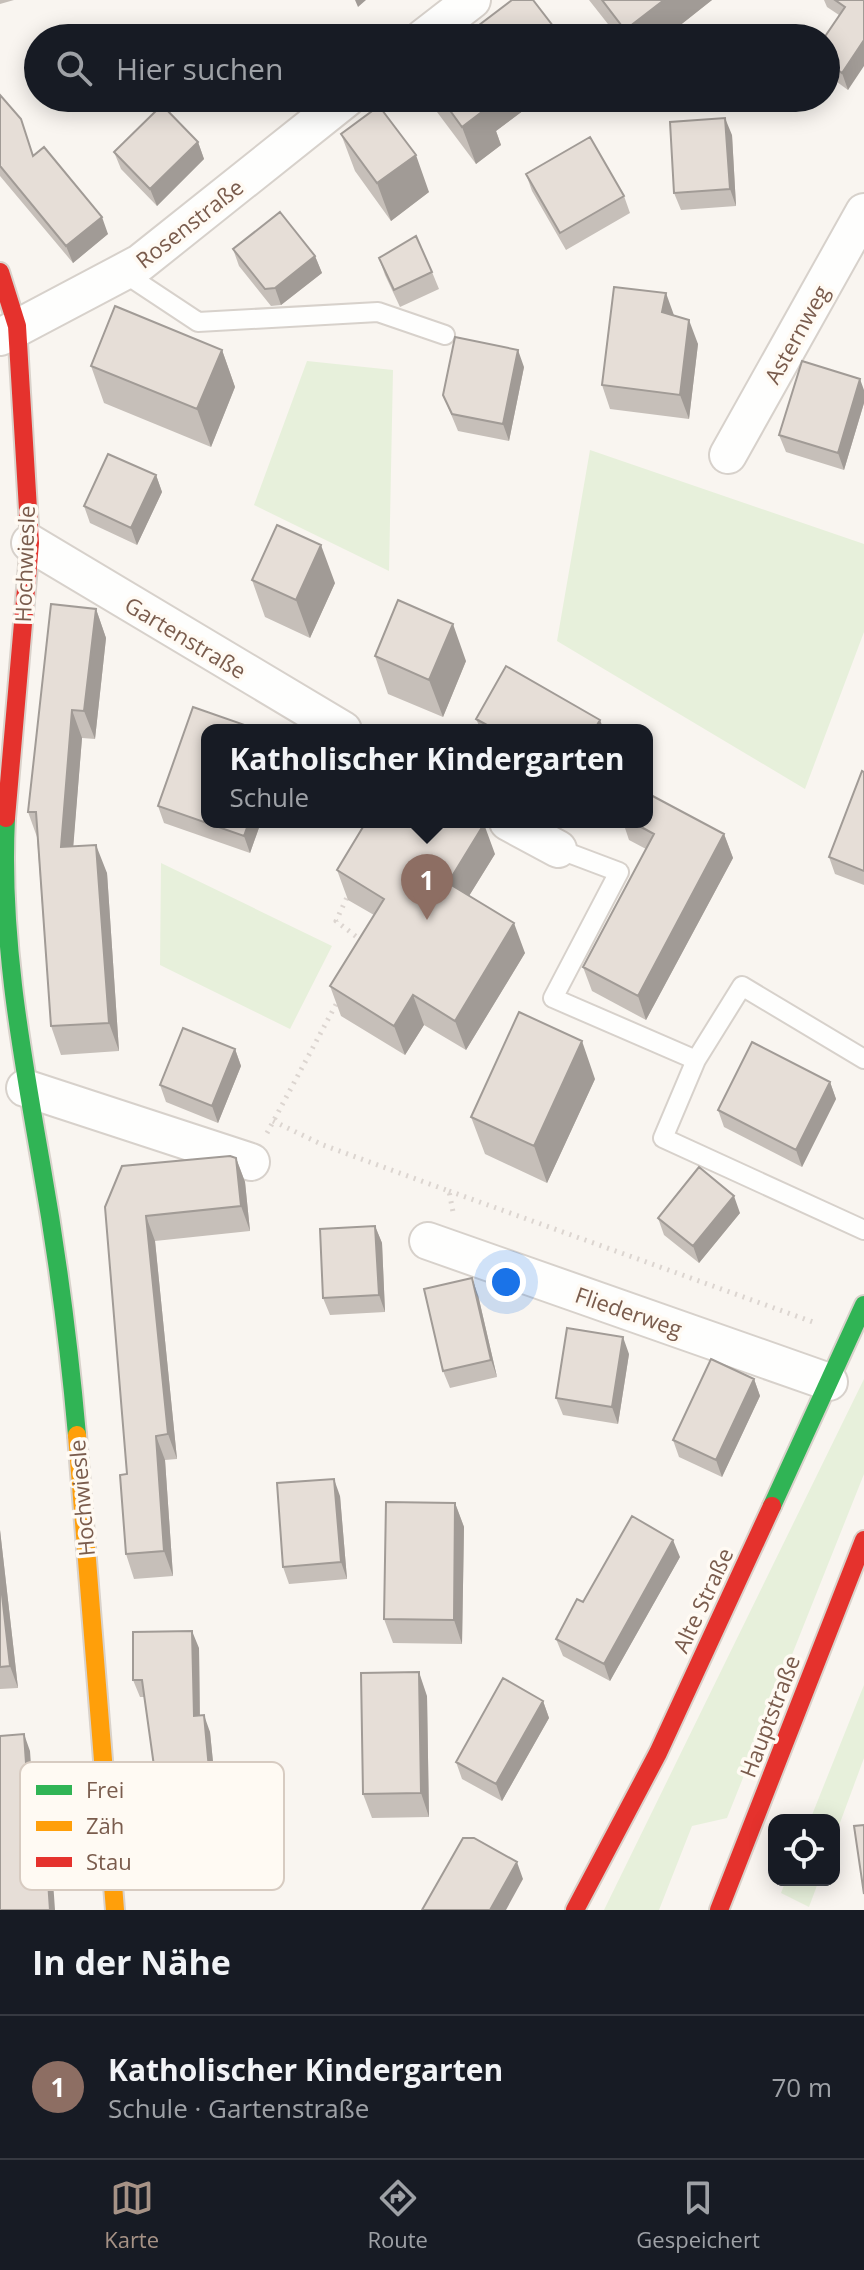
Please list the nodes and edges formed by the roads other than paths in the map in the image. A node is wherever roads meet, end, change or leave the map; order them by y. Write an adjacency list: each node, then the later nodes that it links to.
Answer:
1 (472, 0): 2 (street)
2 (441, 24)
3 (329, 112): 6 (street, Rosenstraße)
4 (864, 212): 9 (street, Asternweg)
5 (0, 272): 7 (street, Hochwiesle)
6 (124, 273): 7 (street, Rosenstraße); 8 (lane)
7 (9, 332): 10 (street, Hochwiesle)
8 (445, 335)
9 (728, 455)
10 (30, 543): 11 (street, Gartenstraße); 16 (street, Hochwiesle)
11 (333, 724)
12 (519, 828): 13 (street)
13 (558, 849): 15 (lane)
14 (864, 1059): 15 (lane)
15 (696, 1060): 18 (lane)
16 (25, 1088): 17 (street); 23 (street, Hochwiesle)
17 (251, 1162)
18 (864, 1230)
19 (445, 1246): 21 (street, Fliederweg)
20 (864, 1305): 21 (street, Alte Straße)
21 (829, 1382): 26 (street, Alte Straße)
22 (864, 1540): 27 (street, Hauptstraße)
23 (103, 1762)
24 (113, 1890): 25 (street, Hochwiesle)
25 (115, 1910)
26 (575, 1910)
27 (719, 1910)

